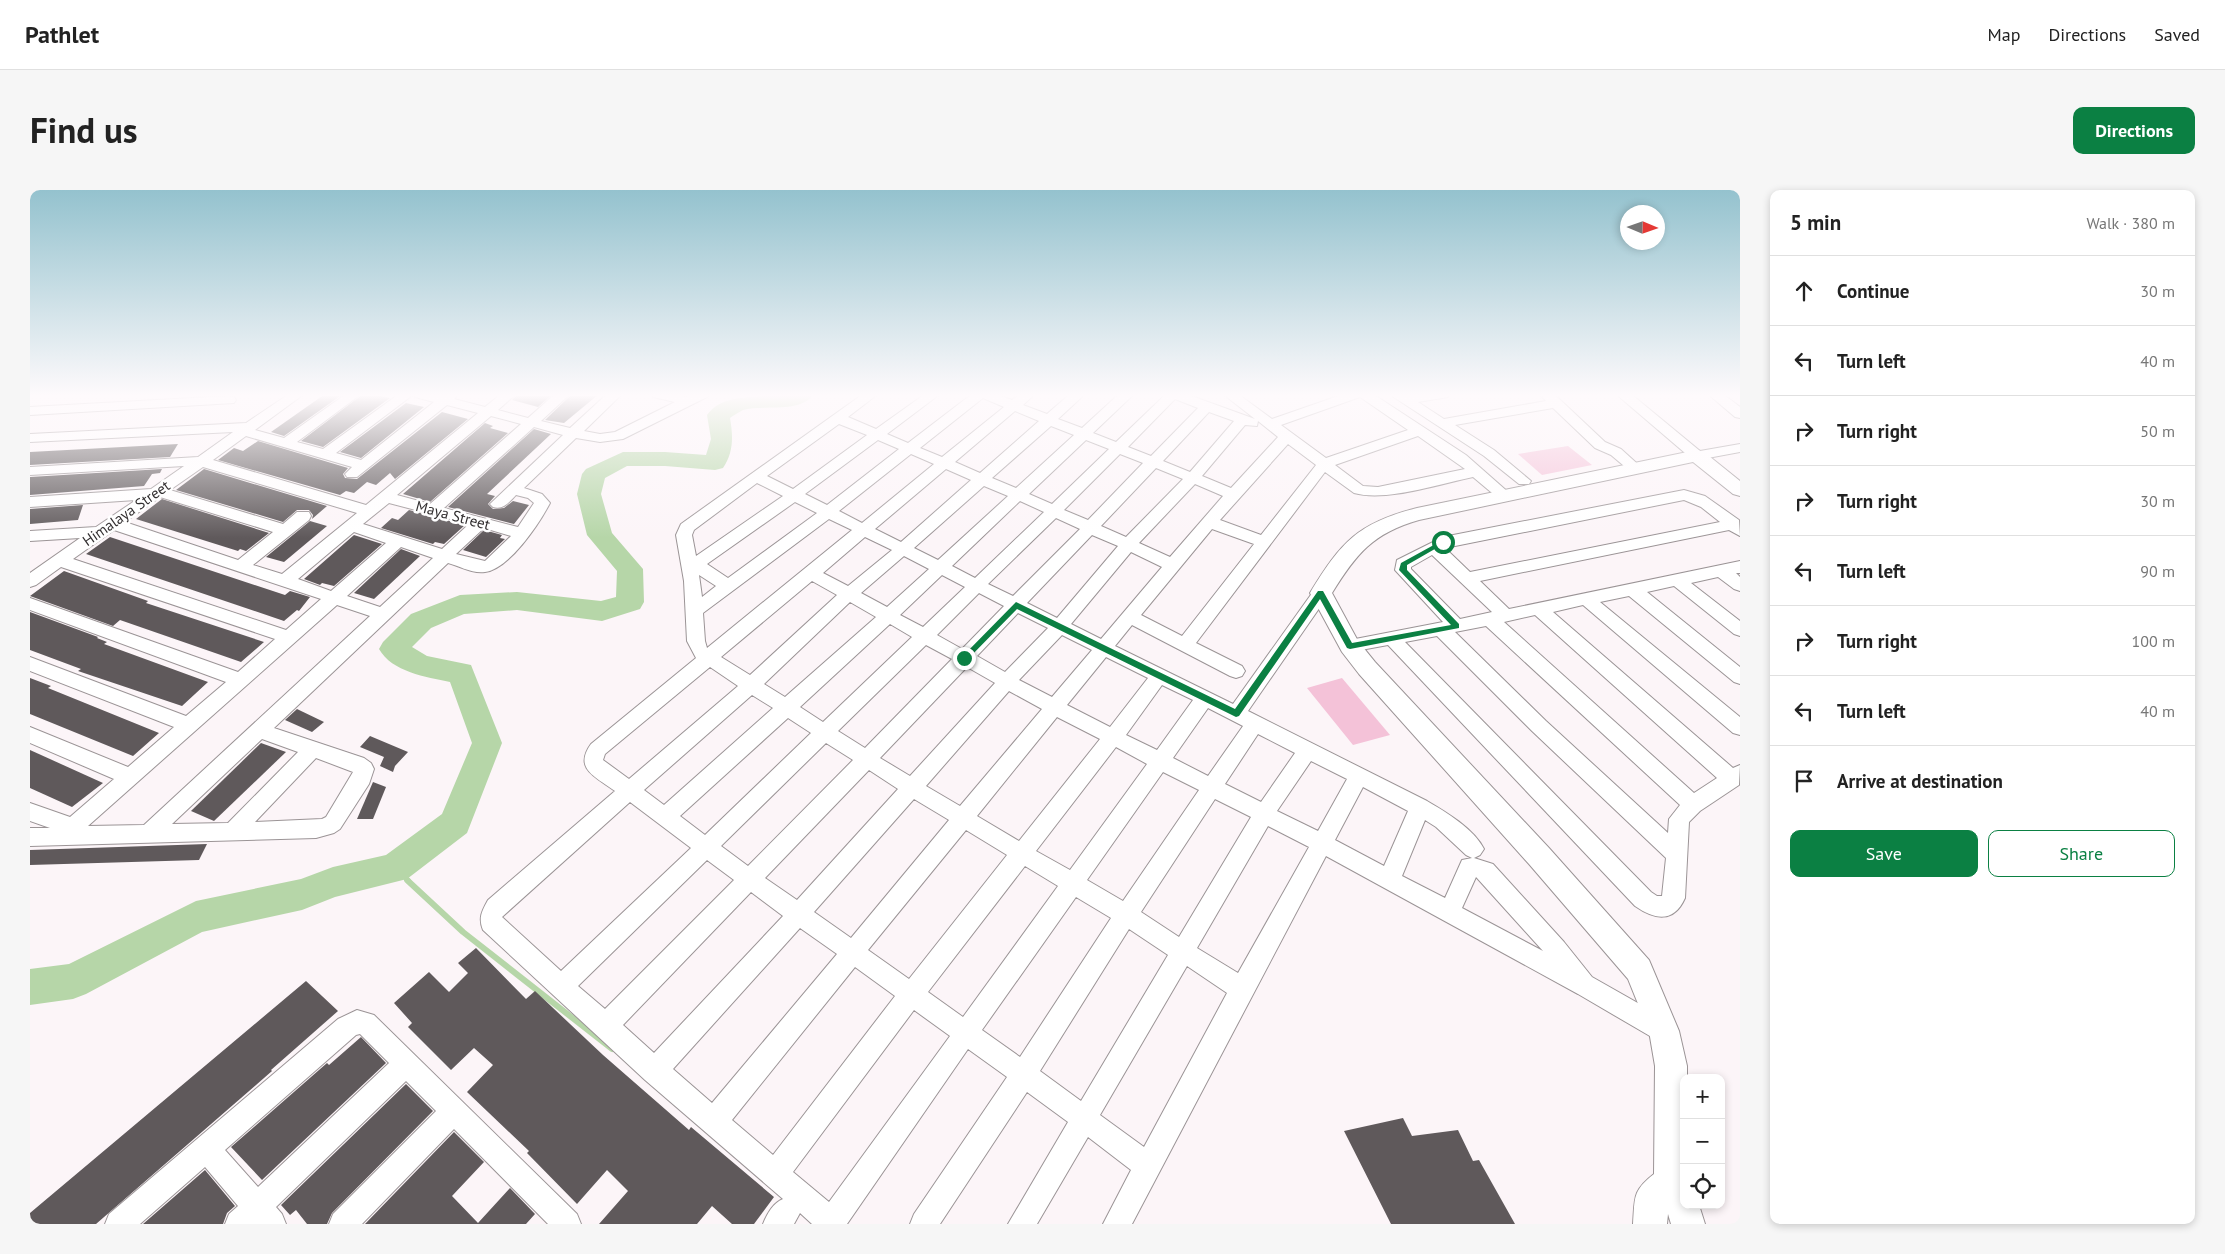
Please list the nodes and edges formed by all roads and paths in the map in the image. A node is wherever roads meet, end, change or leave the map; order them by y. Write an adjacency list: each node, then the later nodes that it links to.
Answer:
1 (228, 442): 32 (street, Himalaya Street)
2 (341, 442): 30 (street)
3 (393, 442): 30 (street)
4 (454, 442): 50 (street)
5 (508, 442): 53 (street)
6 (562, 442): 43 (street)
7 (805, 442): 39 (street)
8 (867, 442): 48 (street)
9 (895, 442): 28 (street)
10 (917, 442): 28 (street)
11 (970, 442): 34 (street)
12 (1024, 442): 41 (street)
13 (1075, 442): 49 (street)
14 (1106, 442): 27 (street)
15 (1123, 442): 27 (street)
16 (1173, 442): 33 (street)
17 (1223, 442): 40 (street)
18 (1279, 442): 46 (street)
19 (1296, 442): 35 (street)
20 (1386, 442): 35 (street)
21 (1438, 442): 38 (street)
22 (1473, 442): 42 (street)
23 (1597, 442): 26 (street)
24 (1681, 442): 31 (street)
25 (286, 443): 30 (street)
26 (1600, 445): 36 (street)
27 (1118, 447): 33 (street); 55 (street)
28 (910, 448): 34 (street); 56 (street)
29 (1740, 448): 31 (street)
30 (325, 454)
31 (1697, 456): 36 (street); 44 (street)
32 (200, 461): 37 (street); 45 (street, Himalaya Street); 54 (street)
33 (1154, 462): 40 (street); 62 (street)
34 (944, 464): 41 (street); 65 (street)
35 (1324, 464): 38 (street); 69 (street)
36 (1626, 470): 47 (street)
37 (30, 471)
38 (1478, 471): 47 (street)
39 (757, 477): 48 (street); 76 (street)
40 (1193, 478): 46 (street); 70 (street)
41 (982, 479): 49 (street); 72 (street)
42 (1524, 481)
43 (513, 490): 52 (street); 66 (street)
44 (1740, 490)
45 (155, 493): 51 (street); 60 (street, Himalaya Street); 64 (street)
46 (1233, 494): 59 (street)
47 (1503, 494): 90 (street)
48 (794, 495): 56 (street); 76 (street)
49 (1019, 495): 55 (street); 79 (street)
50 (392, 498): 53 (street, Maya Street); 54 (street); 61 (street)
51 (30, 502)
52 (498, 504)
53 (433, 509): 58 (street, Maya Street)
54 (369, 511): 61 (street)
55 (1054, 511): 62 (street); 86 (street)
56 (828, 512): 65 (street); 88 (street)
57 (303, 516): 64 (street)
58 (481, 522): 66 (street, Maya Street); 73 (street)
59 (1210, 522): 69 (street); 75 (street)
60 (105, 528): 67 (street); 74 (street, Himalaya Street); 78 (street)
61 (357, 528): 68 (street); 85 (street)
62 (1091, 528): 70 (street); 95 (street)
63 (1736, 528): 71 (street); 82 (street)
64 (285, 530): 78 (street)
65 (864, 530): 72 (street); 81 (street)
66 (520, 532): 73 (street)
67 (30, 536)
68 (398, 541): 73 (street); 92 (street)
69 (1263, 542): 108 (street)
70 (1128, 545): 75 (street); 102 (street)
71 (1434, 547): 82 (street); 103 (street)
72 (903, 549): 79 (street); 91 (street)
73 (445, 556): 98 (street)
74 (58, 560): 84 (street, Himalaya Street); 106 (street)
75 (1173, 565): 100 (street)
76 (693, 566): 88 (street); 97 (street)
77 (1740, 566): 80 (street)
78 (238, 567): 85 (street)
79 (940, 567): 86 (street); 99 (street)
80 (1721, 571): 83 (street); 87 (street)
81 (812, 574): 91 (street); 111 (street)
82 (1468, 578): 101 (street)
83 (1677, 580): 89 (street); 104 (street)
84 (30, 581)
85 (284, 582): 92 (street)
86 (977, 585): 95 (street); 105 (street)
87 (1740, 585)
88 (728, 586): 97 (street)
89 (1632, 590): 93 (street); 116 (street)
90 (1321, 593): 109 (street); 123 (street)
91 (849, 594): 99 (street); 119 (street)
92 (333, 598): 98 (street); 106 (street)
93 (1586, 599): 96 (street); 125 (street)
94 (30, 604): 117 (street)
95 (1016, 605): 102 (street); 112 (street)
96 (1539, 609): 101 (street); 135 (street)
97 (694, 611): 111 (street)
98 (382, 614): 126 (street)
99 (888, 616): 105 (street); 121 (street)
100 (1130, 617): 108 (street); 110 (street)
101 (1498, 617): 103 (street); 140 (street)
102 (1060, 626): 110 (street); 118 (street)
103 (1449, 628): 107 (street); 154 (street)
104 (1740, 630)
105 (924, 636): 112 (street); 127 (street)
106 (289, 637): 117 (street)
107 (1392, 639): 109 (street); 154 (street)
108 (1185, 646): 114 (street)
109 (1350, 646): 168 (street)
110 (1103, 648): 115 (street); 122 (street)
111 (709, 658): 119 (street); 139 (street)
112 (964, 658): 118 (street); 132 (street)
113 (30, 664): 124 (street)
114 (1236, 671)
115 (1159, 676): 120 (street); 129 (street)
116 (1740, 676)
117 (241, 680): 124 (street)
118 (1007, 681): 122 (street); 137 (street)
119 (752, 685): 121 (street); 139 (street)
120 (1205, 698): 123 (street); 133 (street)
121 (787, 707): 127 (street); 144 (street)
122 (1054, 707): 129 (street); 145 (street)
123 (1246, 718): 131 (street); 138 (street)
124 (189, 726): 136 (street)
125 (1740, 728)
126 (260, 731): 130 (street); 148 (street)
127 (825, 732): 132 (street); 151 (street)
128 (30, 735): 136 (street)
129 (1113, 737): 133 (street); 153 (street)
130 (312, 750): 146 (street); 146 (street)
131 (1308, 750): 134 (street); 143 (street)
132 (867, 759): 137 (street); 155 (street)
133 (1161, 761): 138 (street); 157 (street)
134 (1359, 776): 141 (street); 150 (street)
135 (1736, 776): 140 (street)
136 (131, 777): 147 (street)
137 (912, 788): 145 (street); 159 (street)
138 (1212, 788): 143 (street); 160 (street)
139 (629, 790): 144 (street); 164 (street)
140 (1693, 805): 154 (street)
141 (1420, 807): 152 (street); 156 (street)
142 (30, 812): 147 (street)
143 (1264, 814): 150 (street); 162 (street)
144 (665, 817): 151 (street)
145 (962, 817): 153 (street); 161 (street)
146 (233, 831): 148 (street)
147 (69, 832): 148 (street); 149 (street)
148 (148, 834)
149 (30, 837)
150 (1321, 842): 156 (street); 165 (street)
151 (706, 848): 155 (street); 164 (street)
152 (1473, 849)
153 (1022, 853): 157 (street); 166 (street)
154 (1677, 855)
155 (749, 879): 159 (street); 167 (street)
156 (1389, 880): 158 (street)
157 (1072, 882): 160 (street); 169 (street)
158 (1449, 913): 163 (street); 163 (street)
159 (798, 915): 161 (street); 171 (street)
160 (1126, 915): 162 (street); 172 (street)
161 (853, 951): 166 (street); 175 (street)
162 (1182, 951): 165 (street); 174 (street)
163 (1586, 986): 168 (street)
164 (561, 987): 167 (street)
165 (1242, 989): 177 (street)
166 (912, 993): 169 (street); 178 (street)
167 (605, 1026): 171 (street)
168 (1664, 1031): 179 (street)
169 (966, 1032): 172 (street); 182 (street)
170 (407, 1063): 173 (street); 176 (street); 180 (street)
171 (654, 1071): 175 (street)
172 (1024, 1074): 174 (street); 185 (street)
173 (454, 1111): 181 (street); 184 (street)
174 (1086, 1119): 177 (street); 186 (street)
175 (714, 1121): 178 (street)
176 (206, 1149): 180 (street); 183 (street)
177 (1147, 1166): 187 (street)
178 (775, 1174): 182 (street)
179 (1672, 1182): 188 (street); 189 (street)
180 (255, 1218)
181 (558, 1221)
182 (832, 1223)
183 (119, 1224)
184 (343, 1224)
185 (924, 1224)
186 (1022, 1224)
187 (1117, 1224)
188 (1650, 1224)
189 (1688, 1224)

